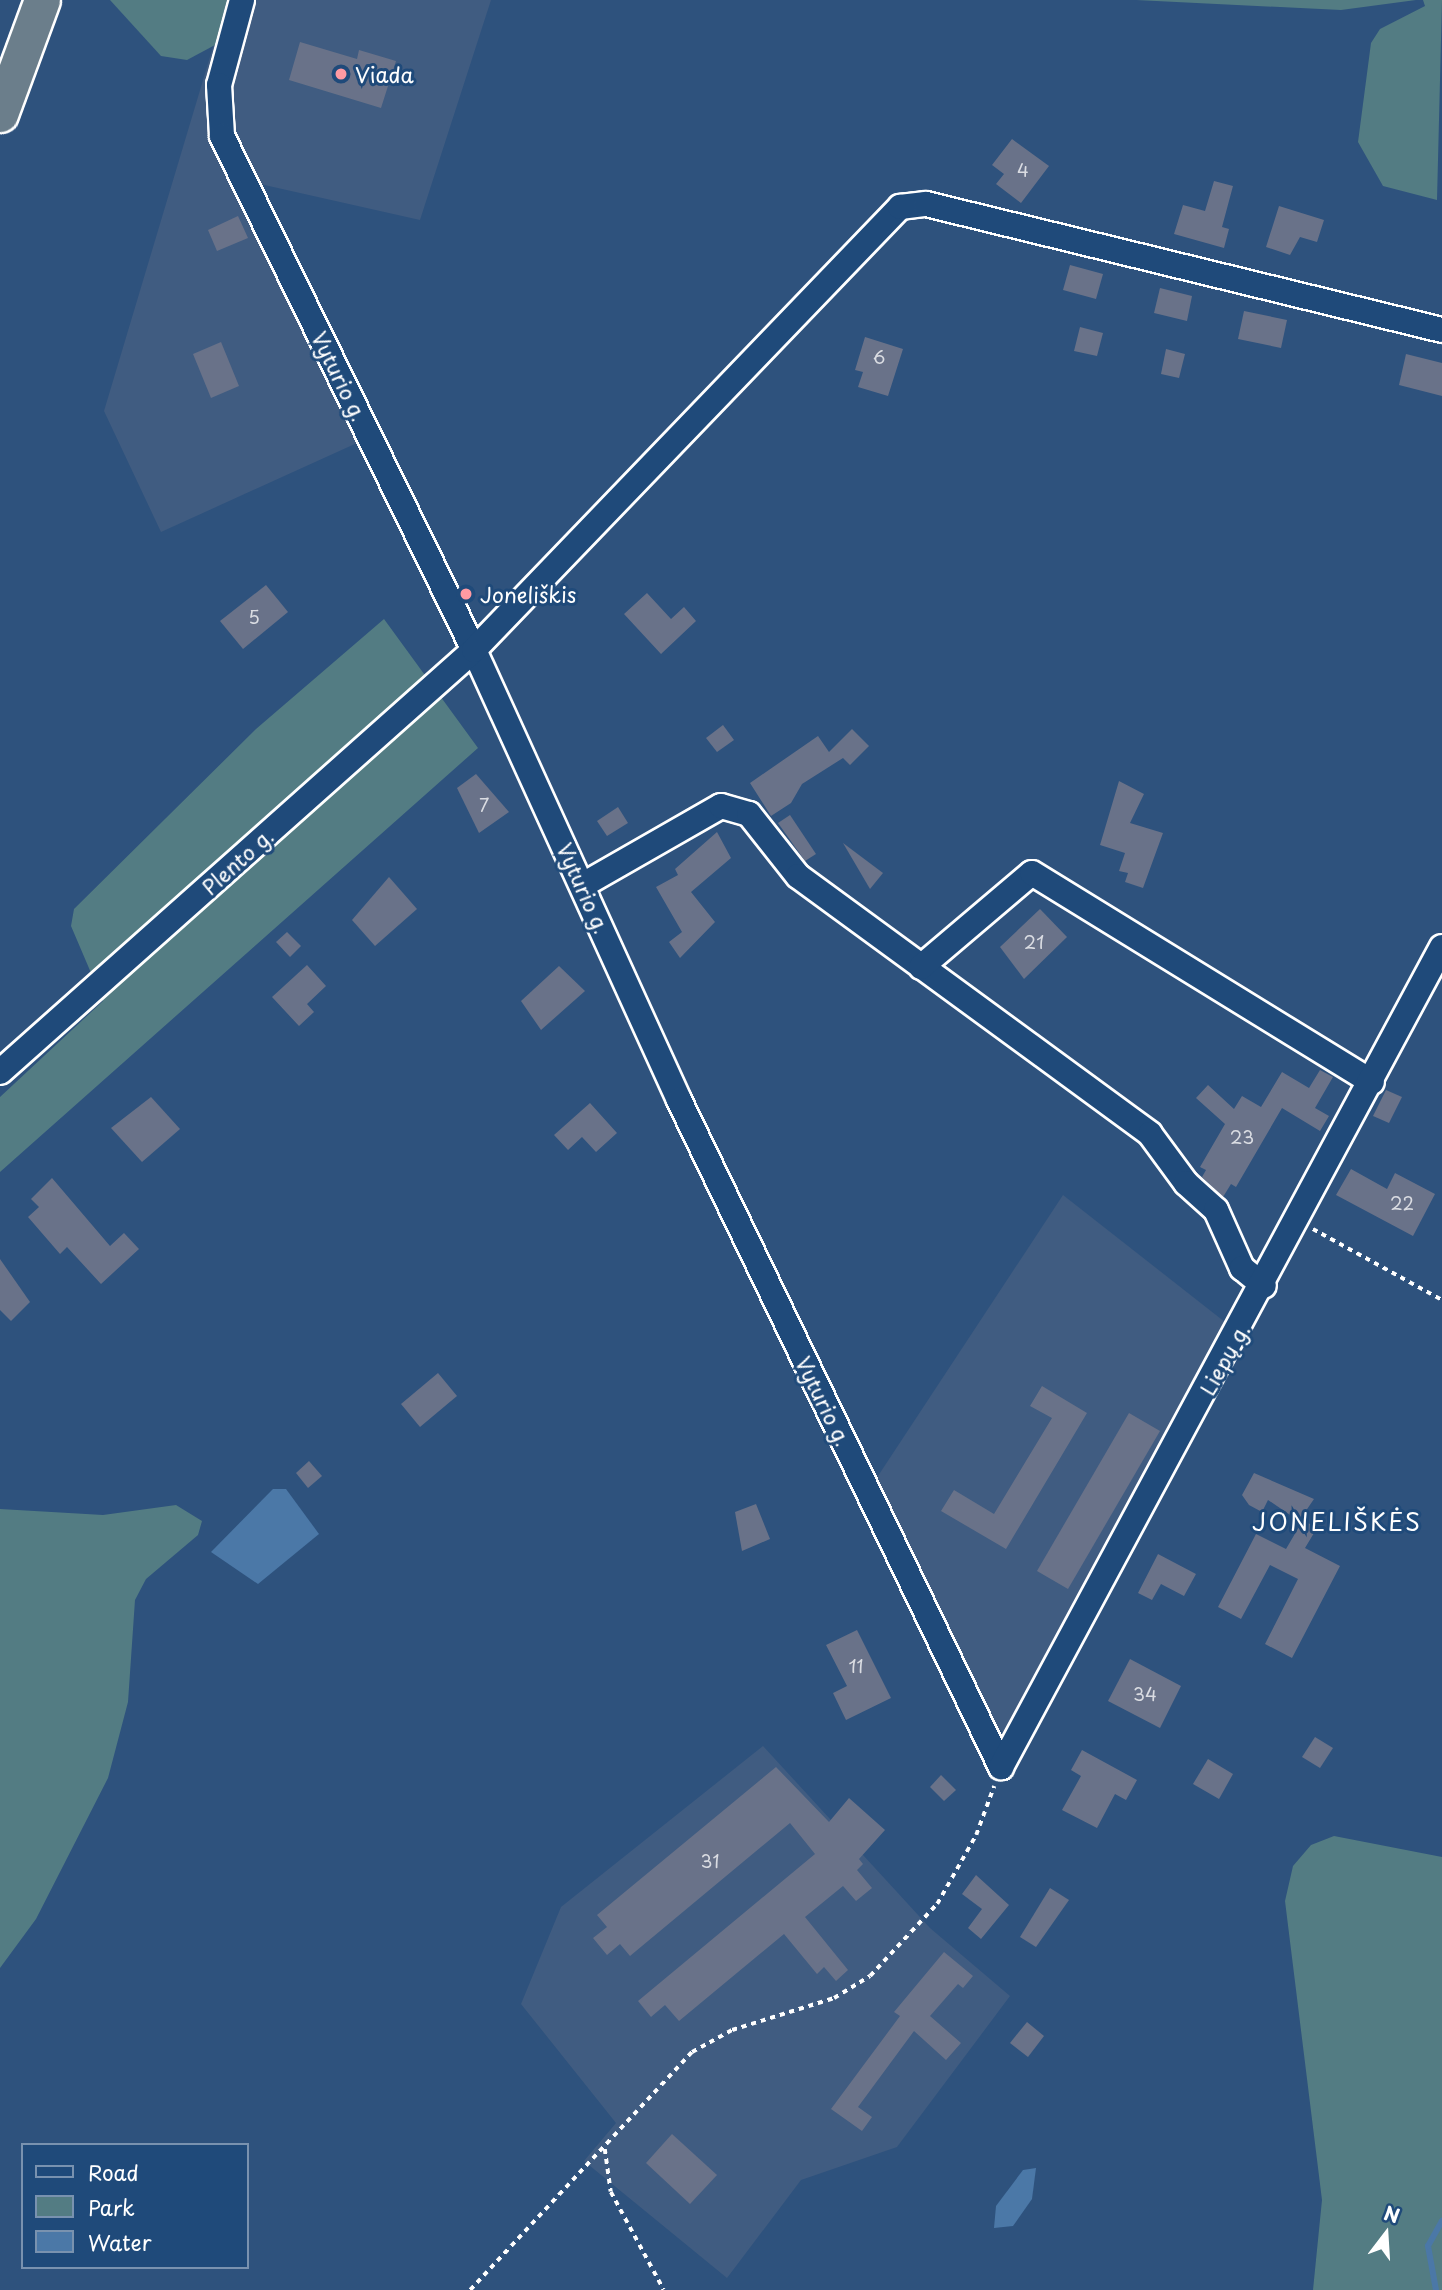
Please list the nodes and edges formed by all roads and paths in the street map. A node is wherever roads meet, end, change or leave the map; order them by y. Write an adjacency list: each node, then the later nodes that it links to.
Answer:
1 (42, 0): 3 (highway)
2 (242, 0): 5 (street, Vyturio g.)
3 (0, 114)
4 (1442, 330): 5 (street, Plento g.)
5 (474, 650): 6 (street, Vyturio g.); 9 (street, Plento g.)
6 (583, 885): 8 (street); 14 (street, Vyturio g.)
7 (1442, 947): 10 (street, Liepų g.)
8 (921, 967): 10 (street); 12 (street)
9 (0, 1072)
10 (1372, 1082): 11 (street, Liepų g.)
11 (1299, 1222): 12 (street, Liepų g.); 13 (path)
12 (1264, 1286): 14 (street, Liepų g.)
13 (1442, 1300)
14 (1001, 1767): 15 (path)
15 (606, 2147): 16 (path); 17 (path)
16 (470, 2290)
17 (664, 2290)

